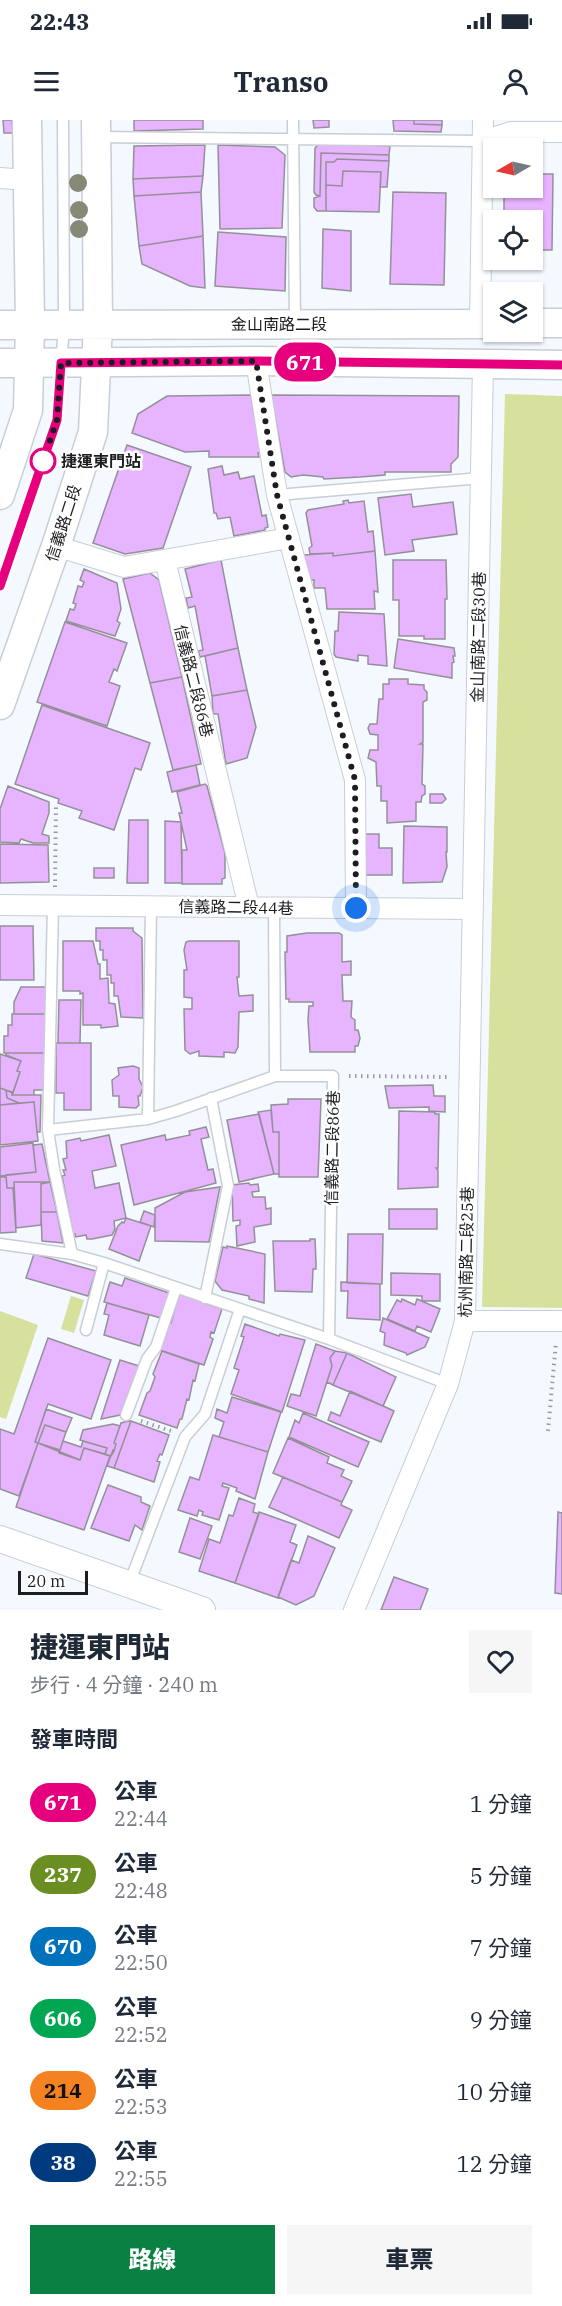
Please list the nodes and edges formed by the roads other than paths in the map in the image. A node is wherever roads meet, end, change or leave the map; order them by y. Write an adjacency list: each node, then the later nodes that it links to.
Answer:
1 (27, 120): 11 (main road)
2 (63, 120): 21 (lane)
3 (293, 120): 9 (lane)
4 (483, 120): 7 (street)
5 (96, 128): 9 (lane); 15 (main road, 信義路二段)
6 (562, 132): 8 (street)
7 (483, 138)
8 (492, 138)
9 (293, 139): 10 (lane); 16 (lane)
10 (483, 141)
11 (14, 179): 20 (main road)
12 (484, 198): 13 (street)
13 (486, 282)
14 (562, 323): 18 (main road)
15 (98, 324): 16 (main road, 金山南路二段); 21 (main road, 金山南路二段); 24 (main road, 信義路二段)
16 (295, 324): 17 (main road, 金山南路二段)
17 (483, 324)
18 (543, 324)
19 (0, 325): 20 (main road, 金山南路二段)
20 (30, 325): 21 (main road, 金山南路二段); 23 (main road)
21 (64, 325): 26 (lane)
22 (256, 361): 24 (main road); 27 (main road); 31 (street)
23 (30, 362): 25 (main road); 26 (main road); 30 (main road)
24 (97, 362): 26 (main road); 33 (main road, 信義路二段)
25 (0, 363)
26 (61, 363): 35 (lane)
27 (483, 364): 28 (main road); 29 (street, 金山南路二段30巷)
28 (562, 364)
29 (481, 478): 31 (lane); 43 (street, 金山南路二段30巷)
30 (0, 495)
31 (277, 495): 32 (street)
32 (289, 538): 34 (street); 42 (street)
33 (56, 546): 34 (street); 36 (main road, 信義路二段)
34 (165, 560): 40 (street, 信義路二段86巷)
35 (0, 586)
36 (0, 705)
37 (0, 905): 38 (street, 信義路二段44巷)
38 (53, 905): 39 (street, 信義路二段44巷); 47 (lane)
39 (152, 906): 40 (street, 信義路二段44巷); 46 (lane)
40 (249, 907): 41 (street, 信義路二段44巷)
41 (274, 907): 42 (street, 信義路二段44巷); 44 (lane)
42 (356, 908): 43 (street, 信義路二段44巷)
43 (473, 909): 54 (street, 杭州南路二段25巷)
44 (275, 1076): 45 (lane, 信義路二段86巷); 57 (lane, 信義路二段86巷)
45 (211, 1098): 46 (lane, 信義路二段86巷); 52 (lane)
46 (148, 1119): 47 (lane, 信義路二段86巷)
47 (48, 1130): 49 (lane)
48 (0, 1244): 49 (lane)
49 (72, 1254): 50 (lane)
50 (104, 1263): 51 (lane); 56 (lane)
51 (176, 1288): 52 (lane); 59 (lane)
52 (205, 1298): 53 (lane)
53 (240, 1309): 57 (lane); 61 (lane)
54 (465, 1321): 55 (street); 58 (street, 杭州南路二段25巷)
55 (560, 1321)
56 (86, 1330)
57 (329, 1339): 58 (lane)
58 (448, 1384): 63 (street, 杭州南路二段25巷)
59 (126, 1415)
60 (0, 1539): 61 (street)
61 (129, 1585): 62 (street)
62 (202, 1610)
63 (354, 1610)

